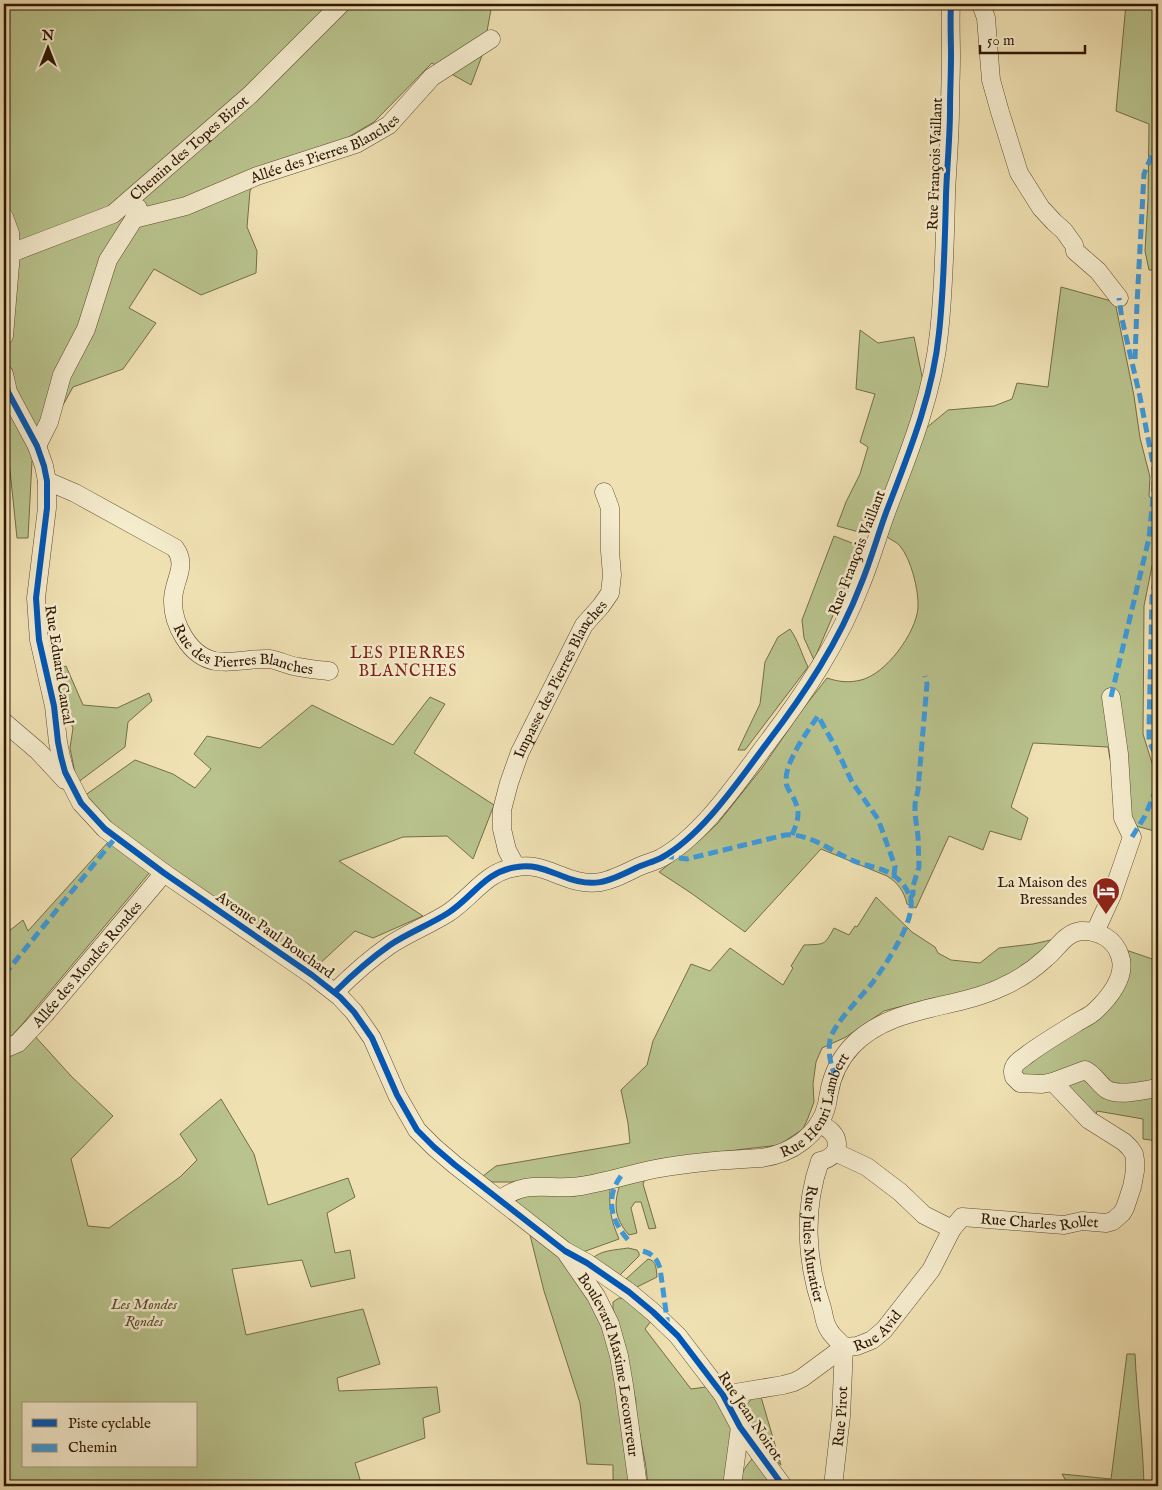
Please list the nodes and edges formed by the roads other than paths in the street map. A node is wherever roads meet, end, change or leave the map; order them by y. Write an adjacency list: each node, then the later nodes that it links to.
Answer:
1 (341, 4): 5 (street, Chemin des Topes Bizot)
2 (951, 4): 19 (street, Rue François Vaillant)
3 (981, 4): 9 (street)
4 (491, 39): 7 (street, Allée des Pierres Blanches)
5 (150, 180): 7 (street); 8 (street, Chemin des Topes Bizot)
6 (4, 217): 8 (street)
7 (134, 219): 12 (street)
8 (11, 253): 10 (street)
9 (1119, 298)
10 (4, 336)
11 (4, 374): 12 (street, Rue Eduard Caucal)
12 (37, 446): 13 (street, Rue Eduard Caucal)
13 (47, 481): 15 (street, Rue des Pierres Blanches); 18 (street, Rue Eduard Caucal)
14 (604, 492): 19 (street, Impasse des Pierres Blanches)
15 (329, 671)
16 (1111, 697): 21 (street)
17 (4, 722): 18 (street)
18 (72, 787): 20 (street, Avenue Paul Bouchard)
19 (516, 867): 22 (street, Rue François Vaillant)
20 (164, 874): 22 (street, Avenue Paul Bouchard); 23 (street, Allée des Mondes Rondes)
21 (1095, 932): 24 (street); 26 (street, Rue Henri Lambert)
22 (335, 992): 30 (street, Avenue Paul Bouchard)
23 (4, 1049)
24 (1053, 1082): 25 (street); 31 (street, Rue Charles Rollet)
25 (1158, 1088)
26 (818, 1124): 27 (street, Rue Henri Lambert); 28 (street)
27 (801, 1143): 29 (street); 30 (street, Rue Henri Lambert)
28 (835, 1152): 29 (street); 31 (street)
29 (820, 1161): 35 (street, Rue Jules Muratier)
30 (500, 1200): 32 (street, Avenue Paul Bouchard)
31 (957, 1223): 35 (street, Rue Avid)
32 (565, 1251): 33 (street, Rue Jean Noirot); 34 (street, Boulevard Maxime Lecouvreur)
33 (629, 1292): 34 (street); 36 (street, Rue Jean Noirot)
34 (603, 1310): 38 (street, Boulevard Maxime Lecouvreur)
35 (844, 1347): 36 (street, Rue Avid); 41 (street, Rue Pirot)
36 (723, 1395): 37 (street, Rue Jean Noirot)
37 (740, 1427): 39 (street); 40 (street, Rue Jean Noirot)
38 (638, 1486)
39 (732, 1486)
40 (783, 1486)
41 (833, 1486)

